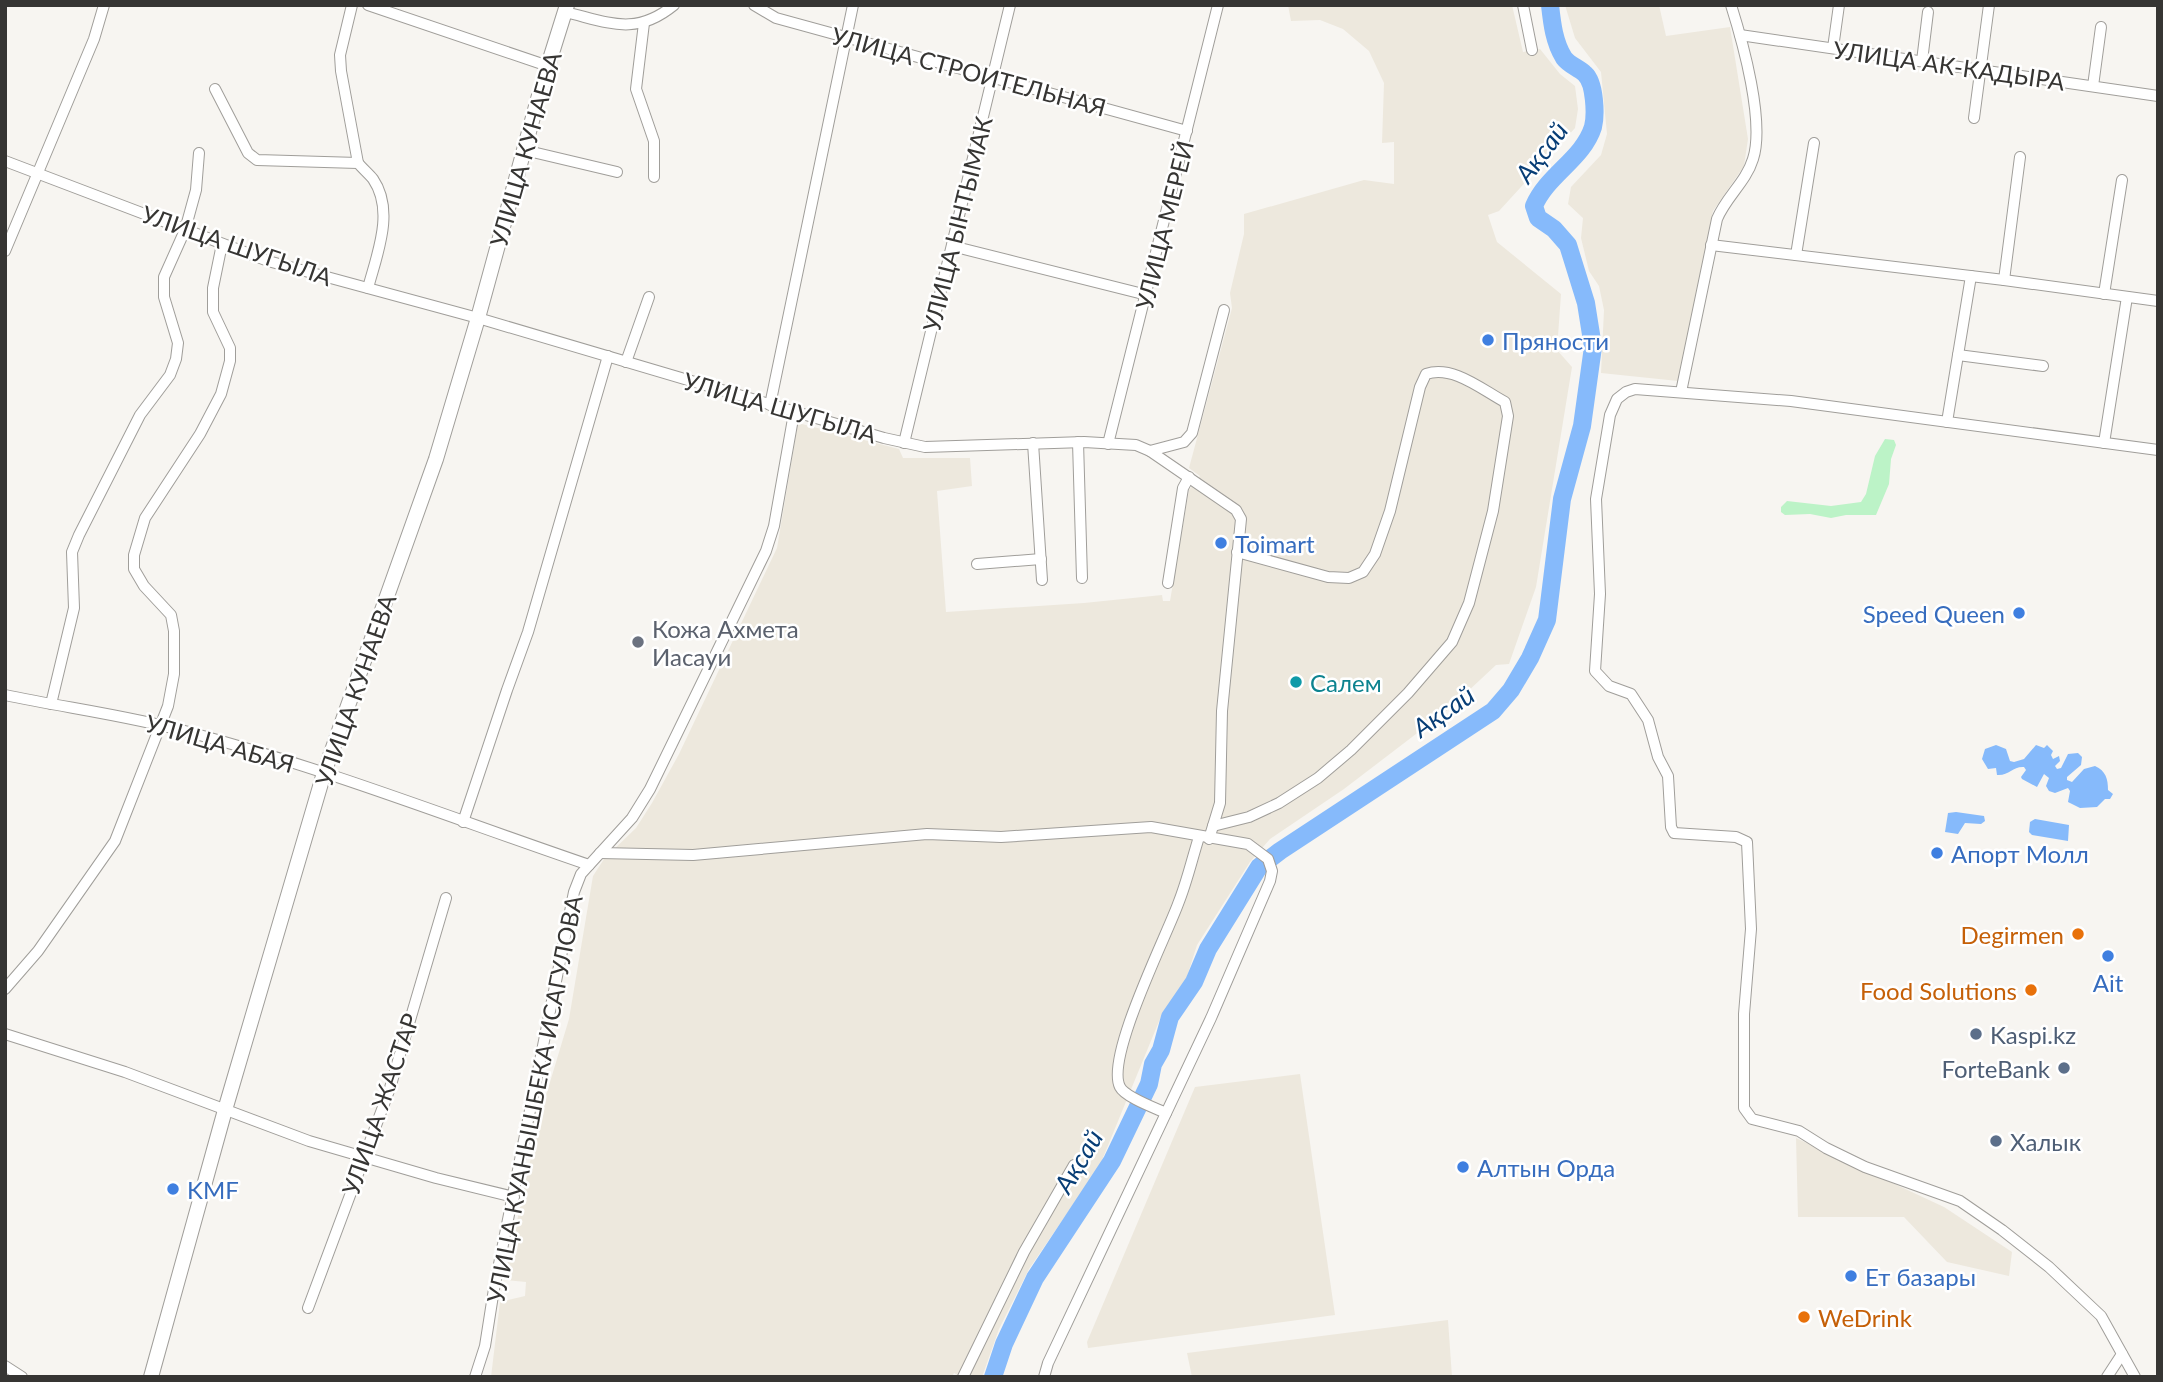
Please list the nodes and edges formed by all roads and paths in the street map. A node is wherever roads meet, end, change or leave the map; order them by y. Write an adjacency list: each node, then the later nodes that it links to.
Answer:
1 (104, 5): 37 (street)
2 (352, 5): 35 (street)
3 (369, 5): 22 (street)
4 (674, 5): 15 (street)
5 (754, 5): 18 (street, УЛИЦА СТРОИТЕЛЬНАЯ)
6 (853, 5): 18 (street)
7 (1010, 5): 24 (street, УЛИЦА ЫНТЫМАК)
8 (1218, 5): 29 (street, УЛИЦА МЕРЕЙ)
9 (1523, 5): 20 (street)
10 (1731, 5): 17 (street)
11 (1839, 5): 19 (street)
12 (1989, 5): 23 (street)
13 (566, 9): 15 (street); 22 (main road, УЛИЦА КУНАЕВА)
14 (1928, 12): 21 (street)
15 (644, 23): 38 (street)
16 (2101, 27): 25 (street)
17 (1740, 35): 19 (street, УЛИЦА АК-КАДЫРА); 42 (street)
18 (846, 38): 24 (street, УЛИЦА СТРОИТЕЛЬНАЯ); 61 (street)
19 (1833, 48): 21 (street, УЛИЦА АК-КАДЫРА)
20 (1532, 50)
21 (1922, 61): 23 (street, УЛИЦА АК-КАДЫРА)
22 (548, 66): 31 (main road, УЛИЦА КУНАЕВА)
23 (1981, 70): 25 (street, УЛИЦА АК-КАДЫРА); 28 (street)
24 (993, 77): 29 (street, УЛИЦА СТРОИТЕЛЬНАЯ); 43 (street, УЛИЦА ЫНТЫМАК)
25 (2093, 86): 27 (street, УЛИЦА АК-КАДЫРА)
26 (215, 89): 35 (street)
27 (2158, 96)
28 (1974, 118)
29 (1187, 131): 50 (street, УЛИЦА МЕРЕЙ)
30 (1814, 143): 45 (street)
31 (524, 150): 36 (street); 55 (main road, УЛИЦА КУНАЕВА)
32 (199, 153): 40 (street)
33 (2020, 157): 47 (street)
34 (5, 161): 37 (street, УЛИЦА ШУГЫЛА)
35 (358, 163): 48 (street)
36 (617, 172)
37 (39, 173): 40 (street, УЛИЦА ШУГЫЛА); 44 (street)
38 (654, 177)
39 (2122, 180): 49 (street)
40 (185, 230): 41 (street, УЛИЦА ШУГЫЛА); 79 (street)
41 (222, 244): 48 (street, УЛИЦА ШУГЫЛА); 80 (street)
42 (1712, 245): 45 (street); 60 (street)
43 (951, 246): 50 (street); 64 (street, УЛИЦА ЫНТЫМАК)
44 (5, 251)
45 (1796, 255): 46 (street)
46 (1971, 276): 47 (street); 56 (street)
47 (2004, 280): 49 (street)
48 (368, 288): 55 (street, УЛИЦА ШУГЫЛА)
49 (2104, 294): 52 (street)
50 (1147, 295): 68 (street, УЛИЦА МЕРЕЙ)
51 (649, 297): 58 (street)
52 (2127, 297): 53 (street); 67 (street)
53 (2158, 301)
54 (1224, 310): 70 (street)
55 (478, 318): 57 (street, УЛИЦА ШУГЫЛА); 81 (main road, УЛИЦА КУНАЕВА)
56 (1958, 355): 59 (street); 63 (street)
57 (608, 356): 58 (street, УЛИЦА ШУГЫЛА); 82 (street)
58 (626, 362): 61 (street, УЛИЦА ШУГЫЛА)
59 (2043, 366)
60 (1681, 392): 63 (street); 96 (street)
61 (769, 405): 62 (street, УЛИЦА ШУГЫЛА)
62 (794, 413): 64 (street, УЛИЦА ШУГЫЛА); 85 (street, УЛИЦА КУАНЫШБЕКА ИСАГУЛОВА)
63 (1947, 422): 67 (street)
64 (904, 443): 65 (street, УЛИЦА ШУГЫЛА)
65 (1033, 443): 66 (street, УЛИЦА ШУГЫЛА); 73 (street)
66 (1079, 443): 68 (street, УЛИЦА ШУГЫЛА); 75 (street)
67 (2104, 443): 69 (street)
68 (1108, 444): 70 (street, УЛИЦА ШУГЫЛА)
69 (2158, 450)
70 (1150, 451): 71 (street, УЛИЦА ШУГЫЛА)
71 (1189, 477): 72 (street, УЛИЦА ШУГЫЛА); 77 (street)
72 (1237, 552): 83 (street, УЛИЦА ШУГЫЛА); 83 (street)
73 (1041, 559): 74 (street); 76 (street)
74 (976, 564)
75 (1082, 578)
76 (1042, 580)
77 (1168, 583)
78 (5, 695): 79 (street, УЛИЦА АБАЯ)
79 (51, 704): 80 (street, УЛИЦА АБАЯ)
80 (162, 725): 81 (street, УЛИЦА АБАЯ); 88 (street)
81 (324, 773): 82 (street, УЛИЦА АБАЯ); 90 (main road, УЛИЦА КУНАЕВА)
82 (463, 822): 86 (street, УЛИЦА АБАЯ)
83 (1213, 826): 84 (street, УЛИЦА ШУГЫЛА)
84 (1204, 838): 85 (street); 91 (street, УЛИЦА ШУГЫЛА); 91 (street)
85 (600, 853): 86 (street, УЛИЦА КУАНЫШБЕКА ИСАГУЛОВА)
86 (589, 865): 94 (street, УЛИЦА КУАНЫШБЕКА ИСАГУЛОВА)
87 (446, 898): 92 (street, УЛИЦА ЖАСТАР)
88 (5, 989)
89 (5, 1034): 90 (street)
90 (225, 1110): 92 (street); 99 (main road, УЛИЦА КУНАЕВА)
91 (1166, 1113): 102 (street)
92 (363, 1157): 94 (street); 95 (street, УЛИЦА ЖАСТАР)
93 (1074, 1165): 101 (street)
94 (514, 1197): 100 (street, УЛИЦА КУАНЫШБЕКА ИСАГУЛОВА)
95 (308, 1308)
96 (2122, 1354): 103 (street); 104 (street)
97 (5, 1366): 98 (street)
98 (22, 1377)
99 (151, 1377)
100 (475, 1377)
101 (963, 1377)
102 (1044, 1377)
103 (2107, 1377)
104 (2135, 1377)

